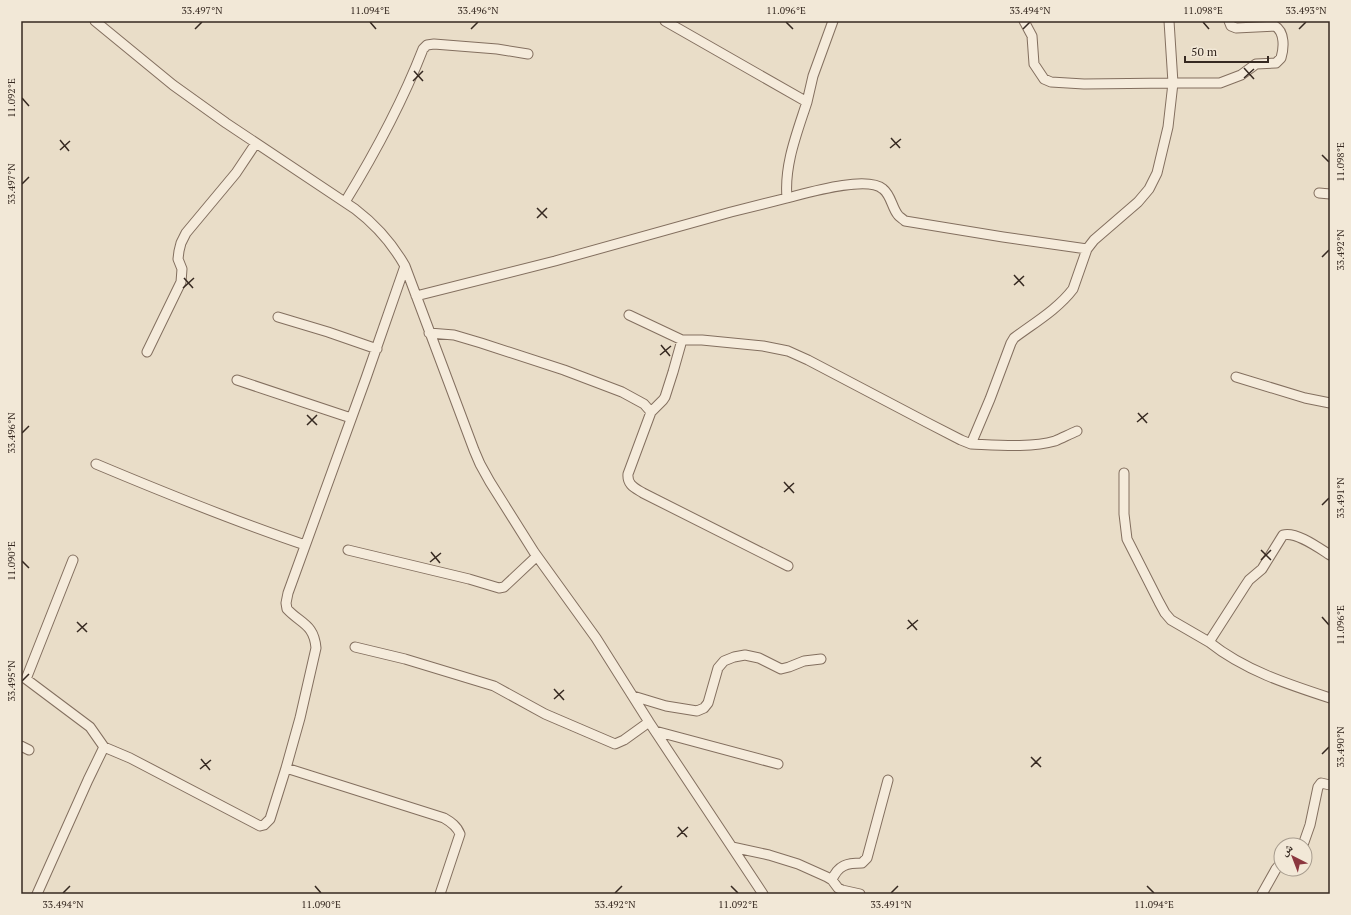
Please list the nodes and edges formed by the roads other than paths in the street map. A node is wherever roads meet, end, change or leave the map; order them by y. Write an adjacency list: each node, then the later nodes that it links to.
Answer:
1 (95, 21): 10 (street)
2 (665, 21): 9 (street)
3 (834, 21): 9 (street)
4 (1024, 21): 8 (street)
5 (1169, 21): 8 (street)
6 (1229, 21): 8 (street)
7 (528, 54): 14 (street)
8 (1173, 82): 15 (street)
9 (807, 102): 13 (street)
10 (256, 143): 14 (street); 23 (street)
11 (1319, 193): 12 (street)
12 (1330, 194)
13 (787, 198): 15 (street); 17 (street)
14 (345, 202): 16 (street)
15 (1088, 249): 30 (street)
16 (405, 266): 17 (street); 22 (street)
17 (416, 296): 20 (street)
18 (629, 315): 21 (street)
19 (278, 317): 22 (street)
20 (429, 332): 27 (street); 36 (street)
21 (682, 340): 27 (street); 30 (street)
22 (376, 349): 28 (street)
23 (147, 352)
24 (1236, 377): 26 (street)
25 (237, 380): 28 (street)
26 (1330, 403)
27 (651, 412): 38 (street)
28 (351, 418): 33 (street)
29 (1078, 431): 30 (street)
30 (972, 444)
31 (96, 464): 33 (street)
32 (1124, 473): 39 (street)
33 (305, 545): 49 (street)
34 (348, 550): 36 (street)
35 (1330, 555): 39 (street)
36 (538, 556): 43 (street)
37 (73, 560): 42 (street)
38 (788, 566)
39 (1208, 642): 44 (street)
40 (355, 647): 45 (street)
41 (821, 659): 43 (street)
42 (23, 677): 47 (street)
43 (633, 696): 45 (street)
44 (1330, 698)
45 (648, 722): 46 (street)
46 (655, 731): 48 (street); 53 (street)
47 (104, 747): 49 (street); 56 (street)
48 (778, 764)
49 (286, 768): 57 (street)
50 (888, 780): 55 (street)
51 (1330, 785): 52 (street)
52 (1306, 837)
53 (732, 847): 55 (street); 58 (street)
54 (1273, 874): 60 (street)
55 (832, 880): 59 (street)
56 (38, 894)
57 (440, 894)
58 (763, 894)
59 (860, 894)
60 (1262, 894)

